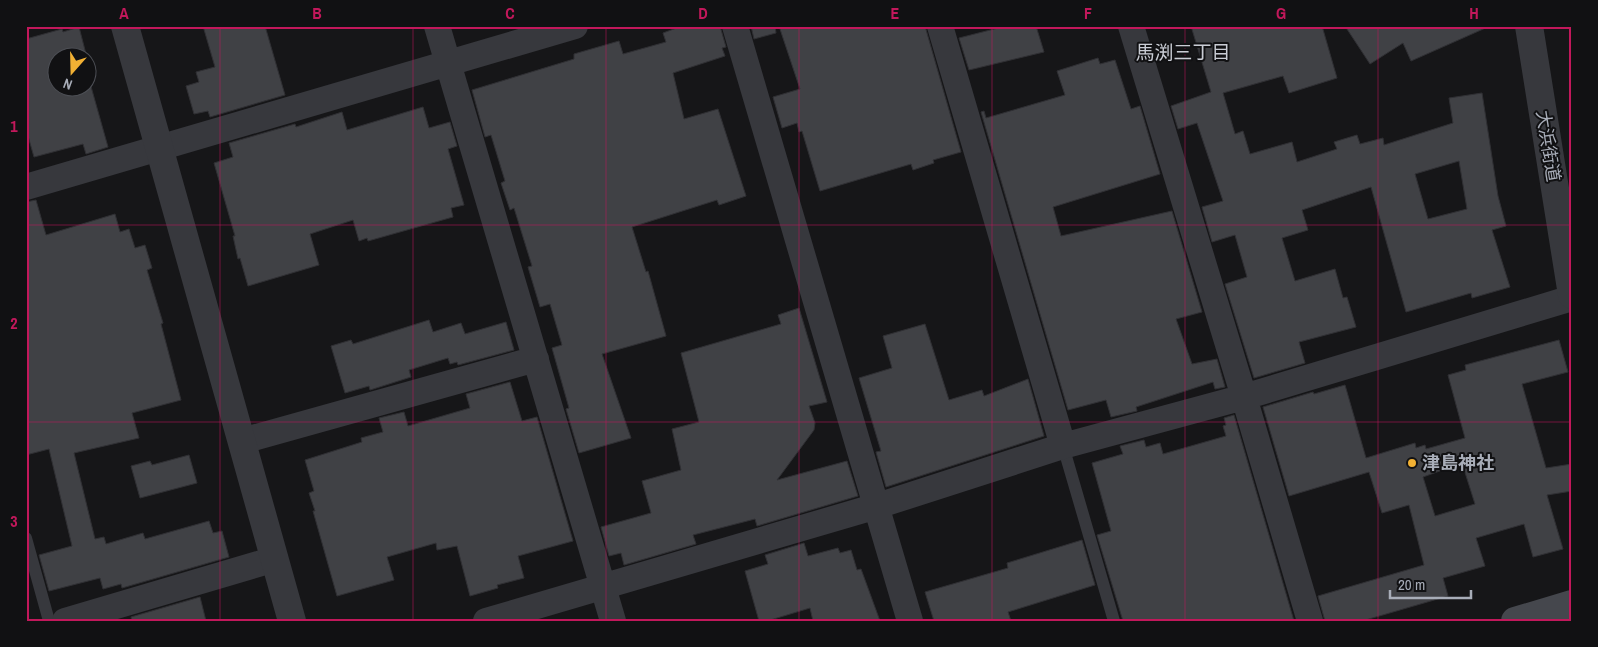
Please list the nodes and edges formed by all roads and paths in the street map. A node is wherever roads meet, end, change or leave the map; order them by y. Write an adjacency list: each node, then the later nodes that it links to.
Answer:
1 (125, 26): 9 (street)
2 (437, 26): 8 (street)
3 (575, 26): 8 (street)
4 (735, 26): 17 (street)
5 (940, 26): 16 (street)
6 (1131, 26): 14 (street)
7 (1529, 26): 11 (street, 大浜街道)
8 (449, 64): 9 (street); 13 (street)
9 (160, 148): 10 (street); 15 (street)
10 (26, 187)
11 (1566, 218): 12 (street, 大浜街道)
12 (1572, 296): 14 (street)
13 (536, 358): 15 (street); 20 (street)
14 (1244, 397): 16 (street); 29 (street)
15 (242, 441): 19 (street)
16 (1063, 446): 17 (street); 28 (lane)
17 (877, 506): 20 (street); 27 (street)
18 (26, 538): 22 (lane)
19 (275, 559): 23 (street); 24 (street)
20 (603, 587): 25 (street); 26 (street)
21 (1572, 604): 30 (main road)
22 (49, 621)
23 (65, 621)
24 (292, 621)
25 (486, 621)
26 (613, 621)
27 (910, 621)
28 (1114, 621)
29 (1310, 621)
30 (1515, 621)

